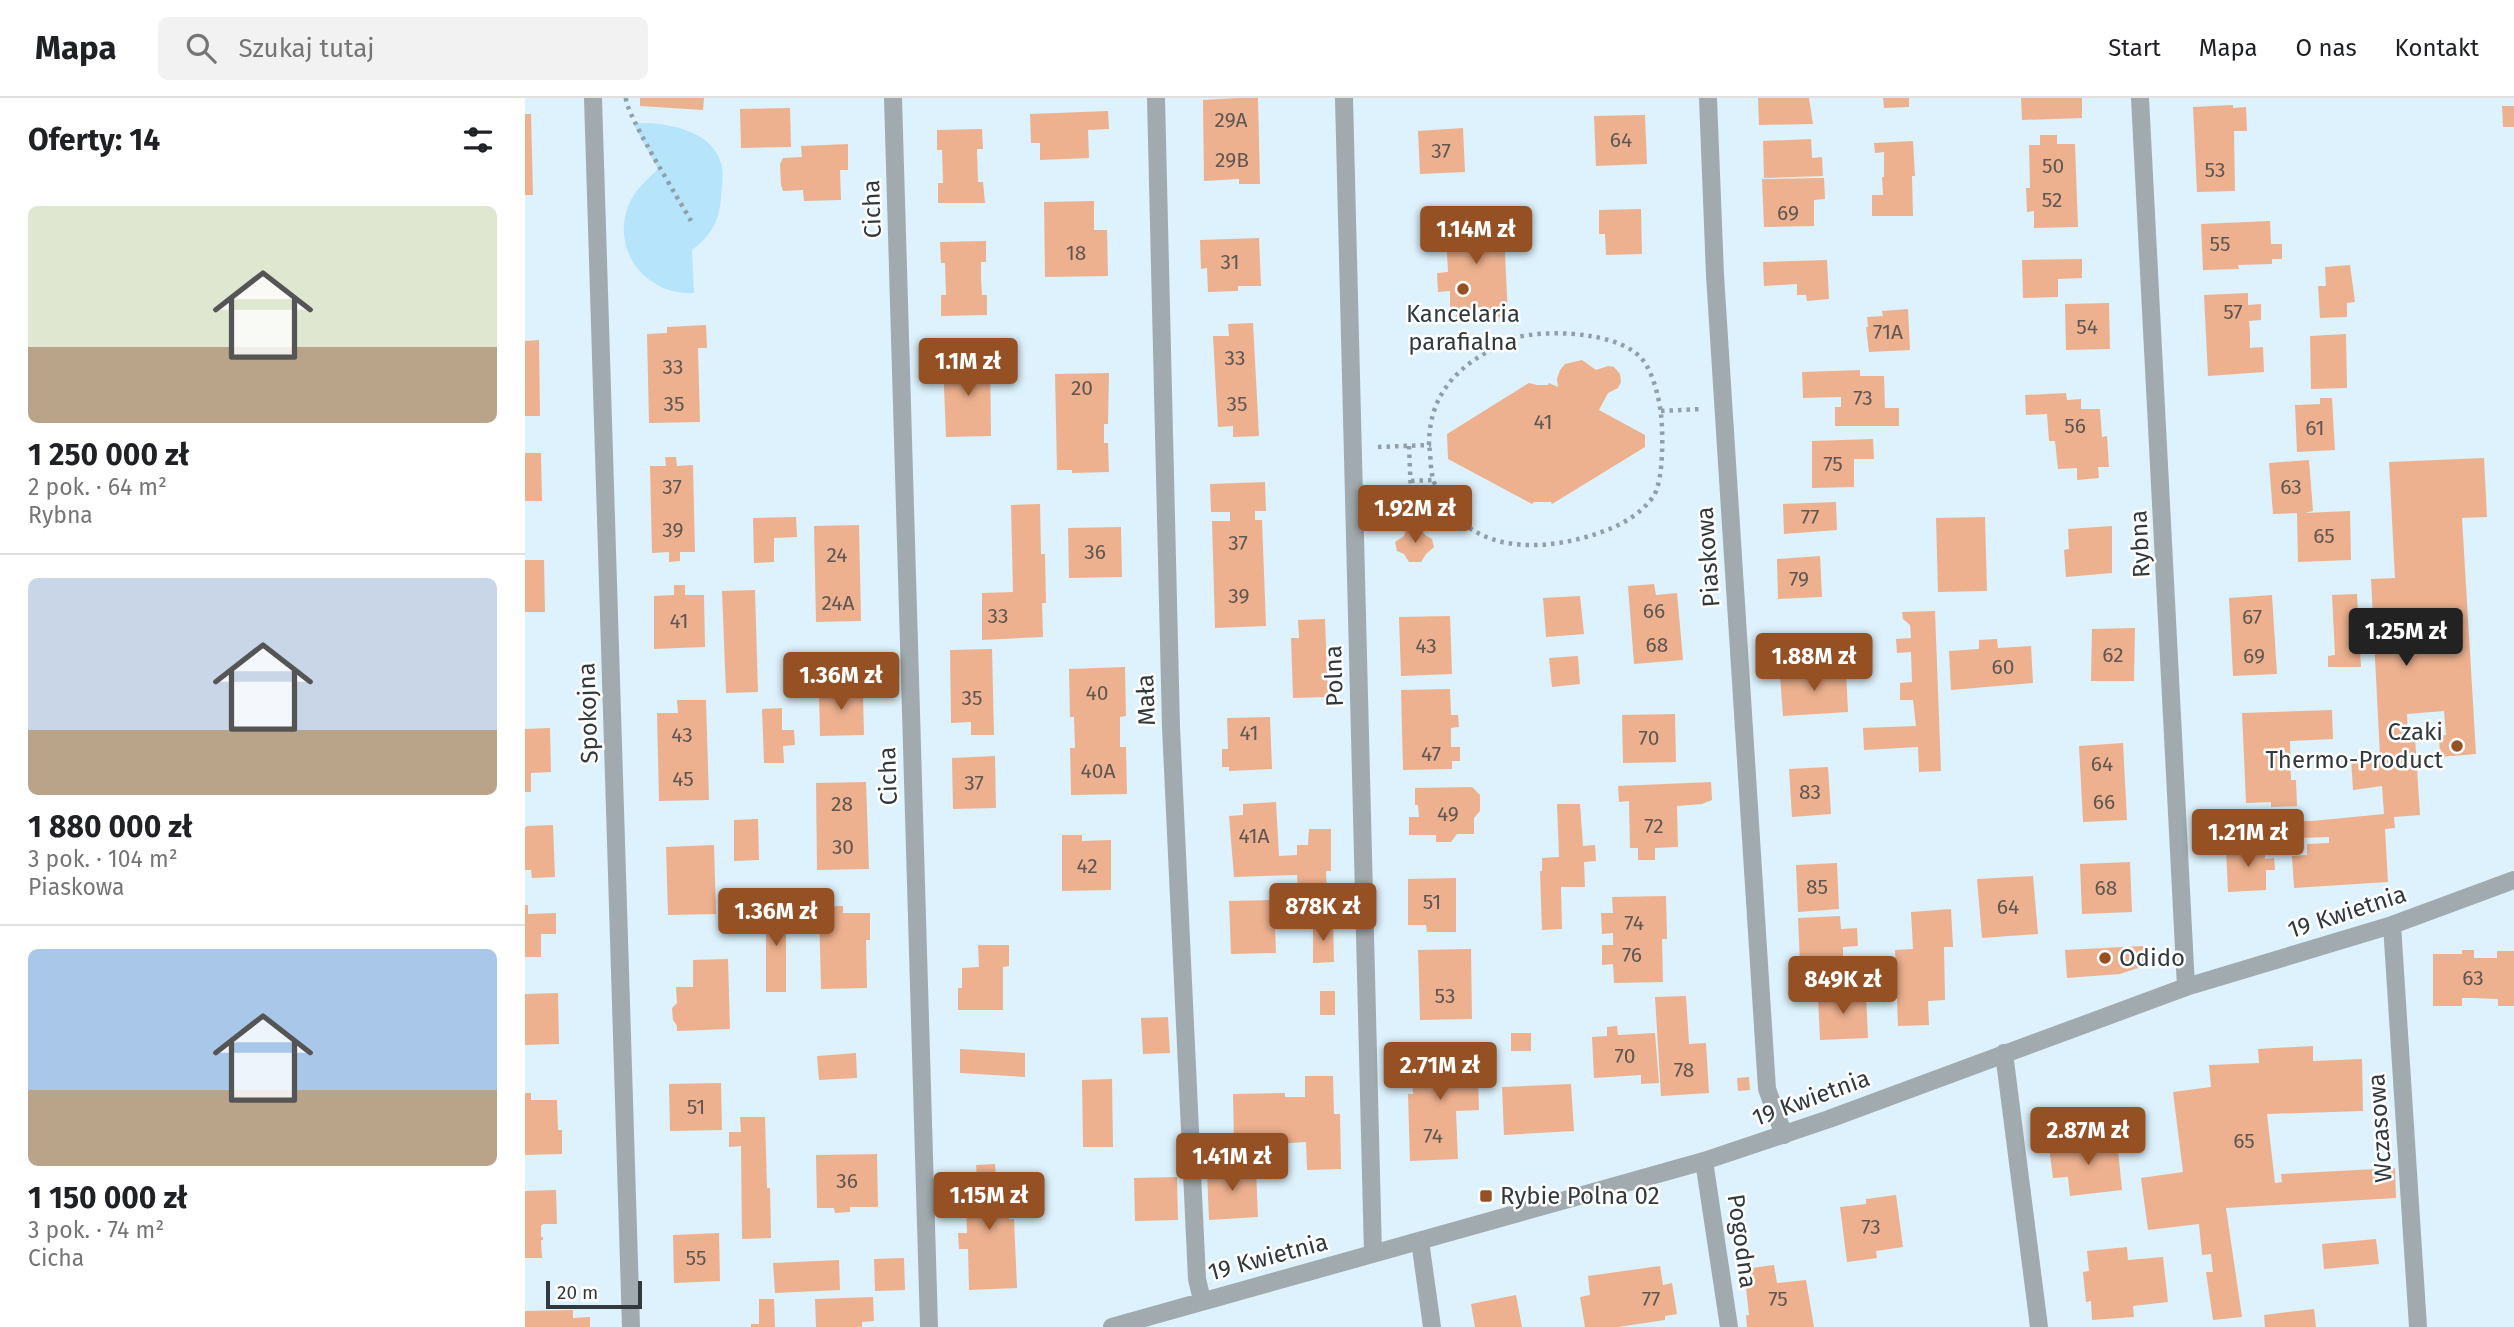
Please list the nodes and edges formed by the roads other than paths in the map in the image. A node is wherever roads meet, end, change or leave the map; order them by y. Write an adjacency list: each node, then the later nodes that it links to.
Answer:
1 (593, 98): 16 (street, Spokojna)
2 (893, 98): 17 (street, Cicha)
3 (1156, 98): 15 (street, Mała)
4 (1344, 98): 14 (street, Polna)
5 (1708, 98): 11 (street, Piaskowa)
6 (2140, 98): 9 (street, Rybna)
7 (2514, 880): 8 (street, 19 Kwietnia)
8 (2392, 925): 9 (street, 19 Kwietnia); 22 (street, Wczasowa)
9 (2186, 987): 10 (street, 19 Kwietnia)
10 (2004, 1053): 11 (street, 19 Kwietnia); 21 (street)
11 (1784, 1135): 12 (street, 19 Kwietnia)
12 (1705, 1161): 13 (street, 19 Kwietnia); 20 (street, Pogodna)
13 (1420, 1241): 14 (street, 19 Kwietnia); 19 (street)
14 (1373, 1254): 15 (street, 19 Kwietnia)
15 (1202, 1300): 18 (street, 19 Kwietnia)
16 (631, 1327)
17 (929, 1327)
18 (1112, 1327)
19 (1433, 1327)
20 (1729, 1327)
21 (2039, 1327)
22 (2418, 1327)

